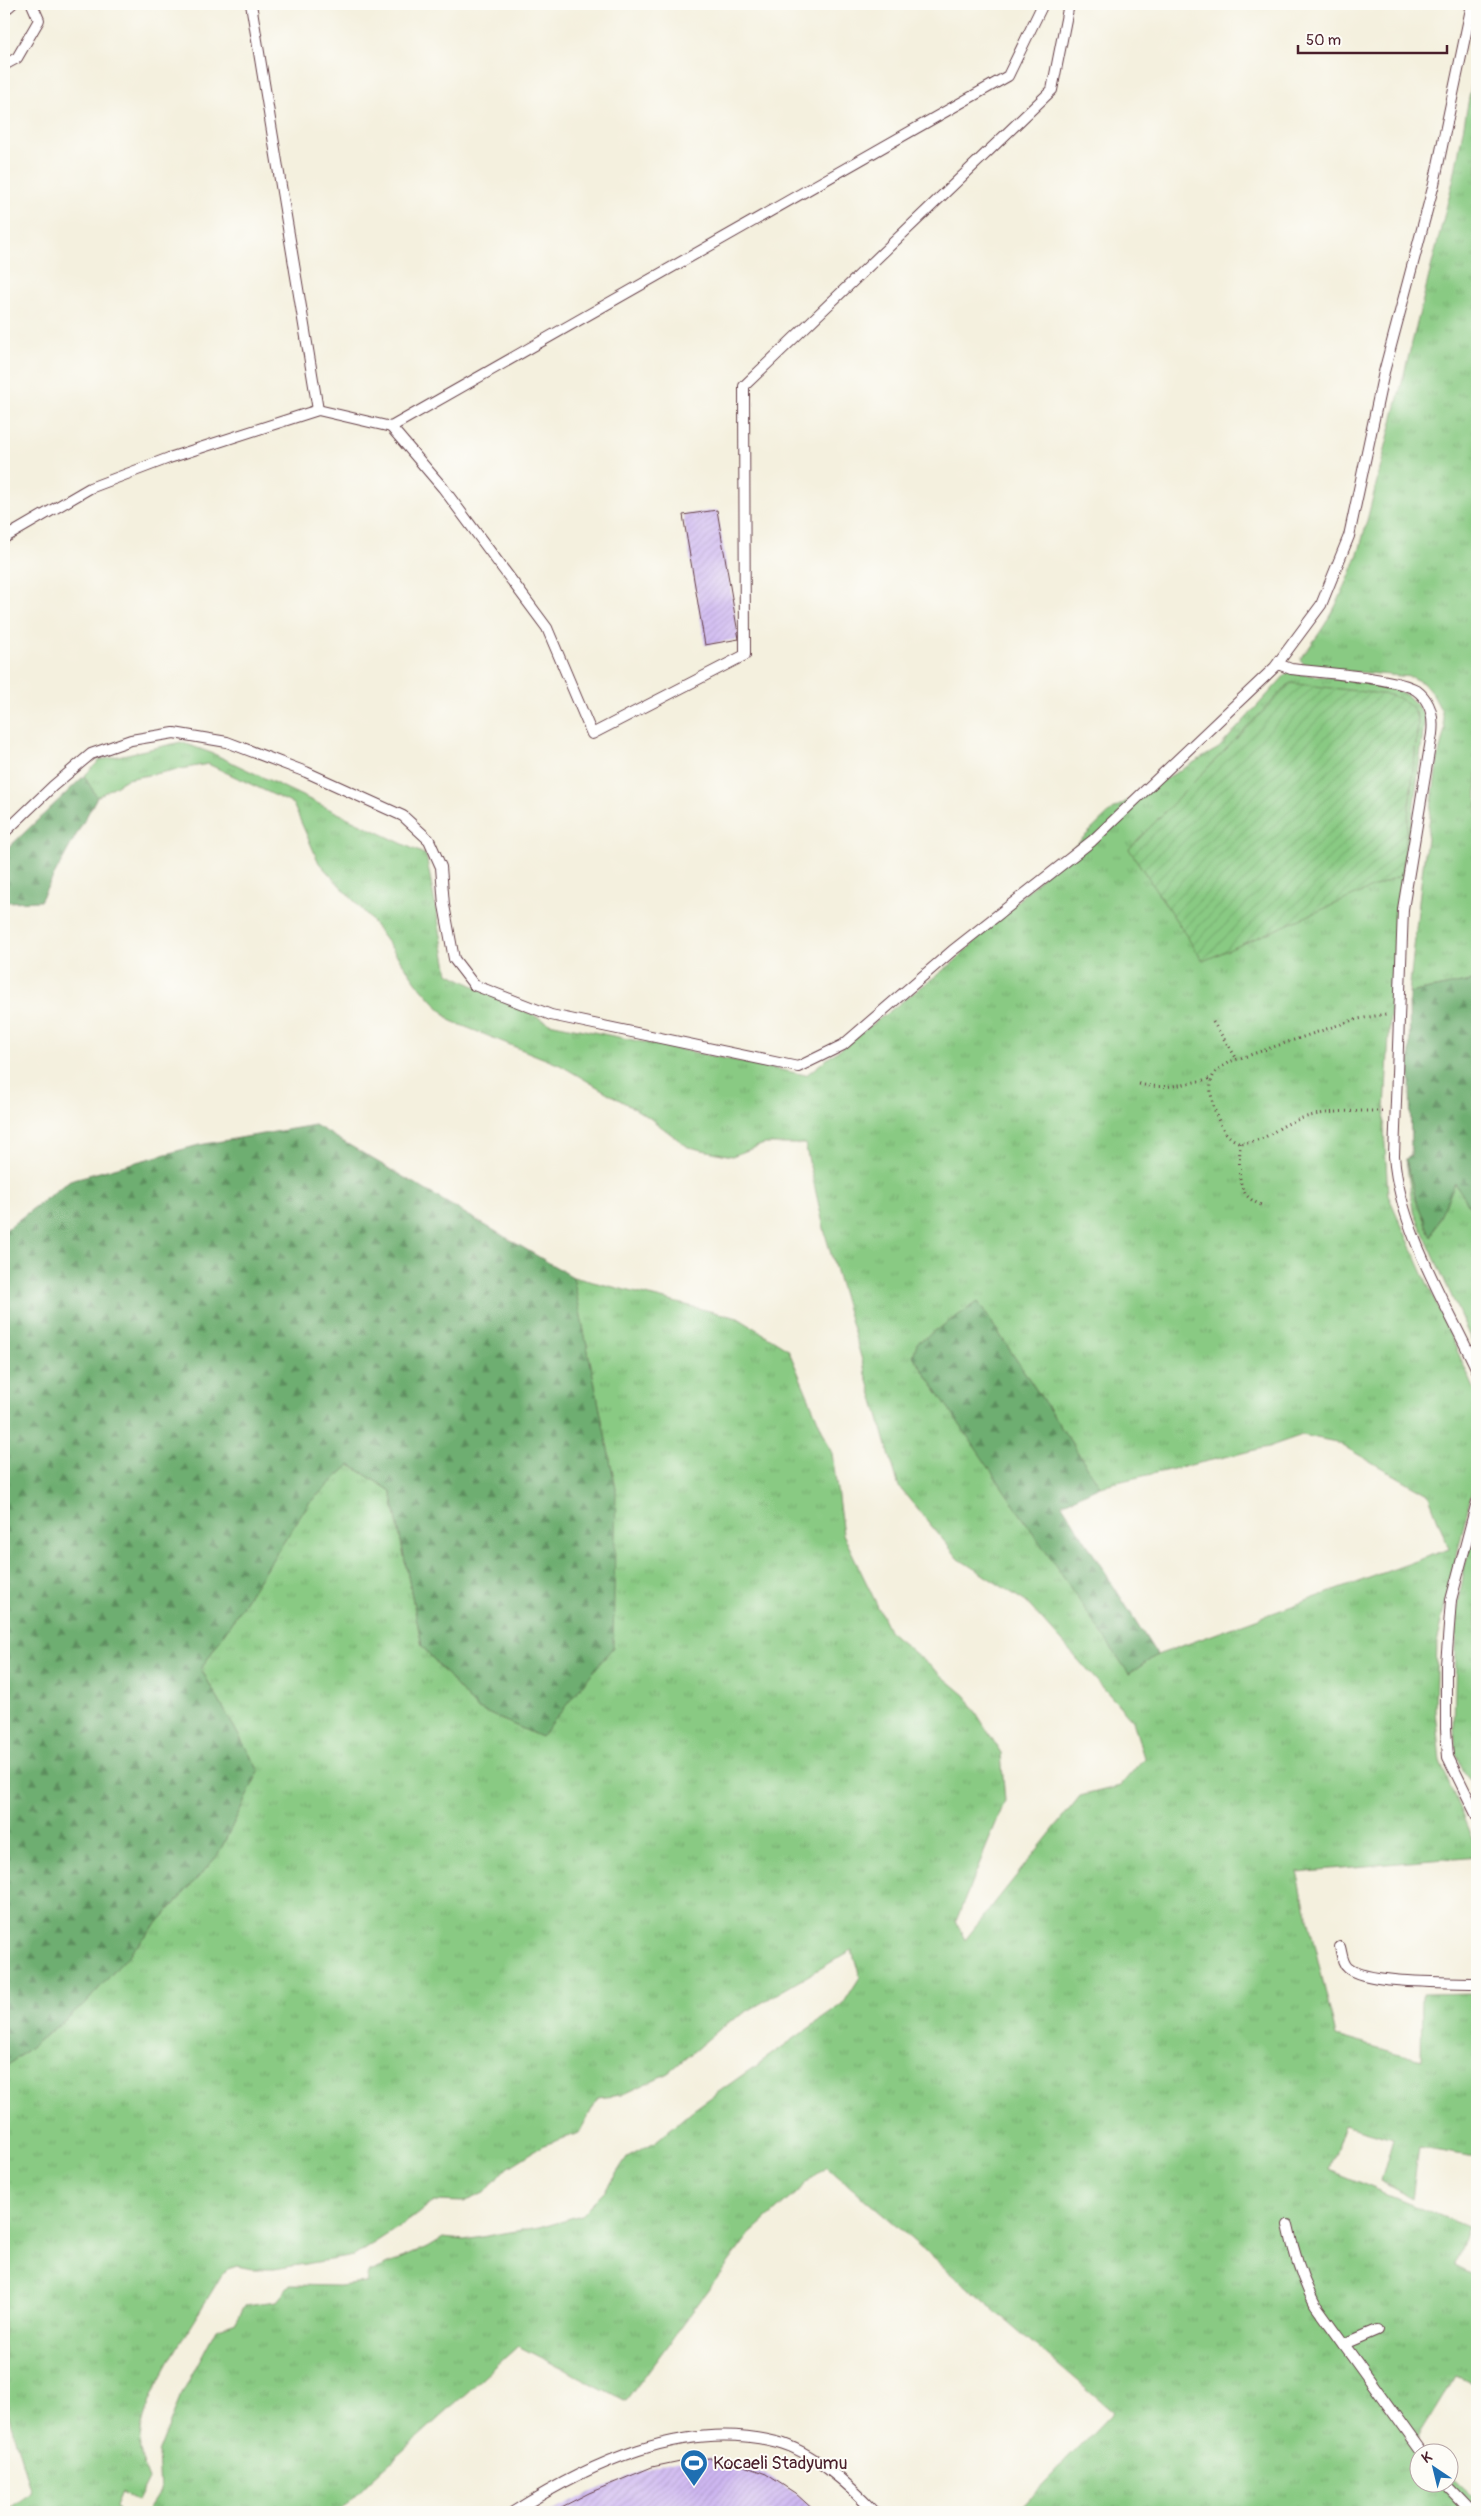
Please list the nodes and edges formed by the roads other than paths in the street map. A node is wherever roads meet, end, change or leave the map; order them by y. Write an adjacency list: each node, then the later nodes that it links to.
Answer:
1 (12, 4): 7 (lane)
2 (32, 4): 8 (lane)
3 (251, 4): 9 (lane)
4 (1043, 4): 10 (lane)
5 (1069, 4): 10 (lane)
6 (1472, 4): 12 (lane)
7 (4, 11)
8 (4, 65)
9 (318, 410): 10 (lane); 11 (lane)
10 (391, 427)
11 (4, 538)
12 (1278, 664): 13 (lane); 14 (lane)
13 (4, 833)
14 (1477, 1370)
15 (1477, 1502): 16 (lane)
16 (1477, 1816)
17 (1340, 1947): 18 (lane)
18 (1477, 1983)
19 (1288, 2225): 21 (lane)
20 (1377, 2330): 21 (lane)
21 (1344, 2344): 22 (lane)
22 (1416, 2444)
23 (1455, 2494): 26 (lane)
24 (513, 2512): 25 (lane)
25 (875, 2512)
26 (1472, 2512)

